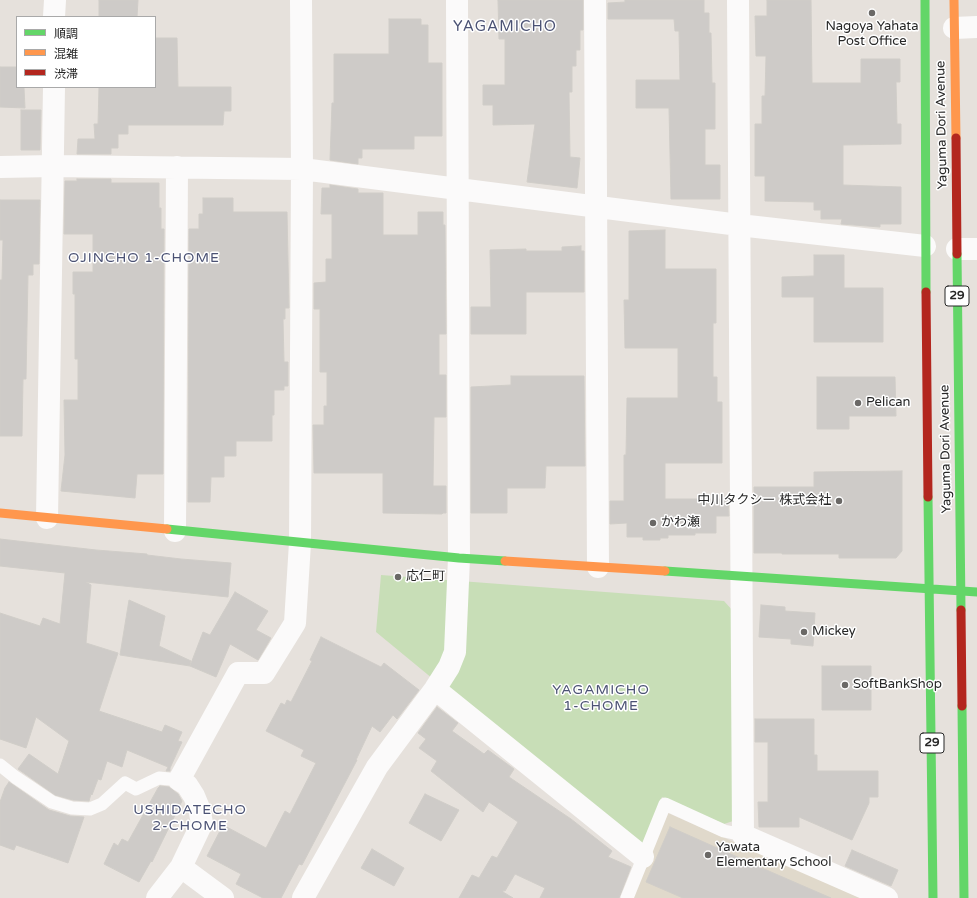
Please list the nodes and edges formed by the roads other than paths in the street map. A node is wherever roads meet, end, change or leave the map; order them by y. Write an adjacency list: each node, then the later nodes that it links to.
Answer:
1 (55, 0): 8 (street)
2 (301, 0): 15 (street)
3 (457, 0): 16 (street)
4 (595, 0): 17 (street)
5 (738, 0): 18 (street)
6 (925, 0): 19 (main road, Yaguma Dori Avenue / 29)
7 (954, 0): 10 (main road, Yaguma Dori Avenue / 29)
8 (54, 16)
9 (977, 27): 10 (street)
10 (954, 28): 20 (main road, Yaguma Dori Avenue / 29)
11 (54, 88): 12 (street)
12 (53, 166): 13 (street); 14 (street); 22 (street)
13 (0, 167)
14 (178, 167): 15 (street); 23 (street)
15 (302, 169): 16 (street); 24 (street)
16 (458, 189): 17 (street); 25 (street)
17 (596, 207): 18 (street); 26 (street)
18 (739, 225): 19 (street); 27 (street)
19 (925, 246): 28 (main road, Yaguma Dori Avenue / 29)
20 (967, 249): 29 (main road, Yaguma Dori Avenue / 29)
21 (0, 513): 22 (main road)
22 (47, 518): 23 (main road)
23 (175, 531): 24 (main road)
24 (300, 543): 25 (main road); 33 (street)
25 (459, 558): 26 (main road); 31 (street)
26 (598, 567): 27 (main road)
27 (742, 576): 28 (main road); 34 (street)
28 (930, 588): 29 (main road); 43 (main road, Yaguma Dori Avenue / 29)
29 (961, 591): 30 (main road); 35 (main road, Yaguma Dori Avenue / 29)
30 (977, 592)
31 (435, 689): 36 (street); 40 (street)
32 (0, 765): 33 (lane)
33 (179, 780): 37 (street)
34 (743, 836): 36 (lane); 42 (street)
35 (971, 846): 44 (main road, Yaguma Dori Avenue / 29)
36 (643, 857): 41 (lane)
37 (181, 867): 38 (street); 39 (street)
38 (157, 898)
39 (223, 898)
40 (303, 898)
41 (627, 898)
42 (887, 898)
43 (933, 898)
44 (964, 898)

